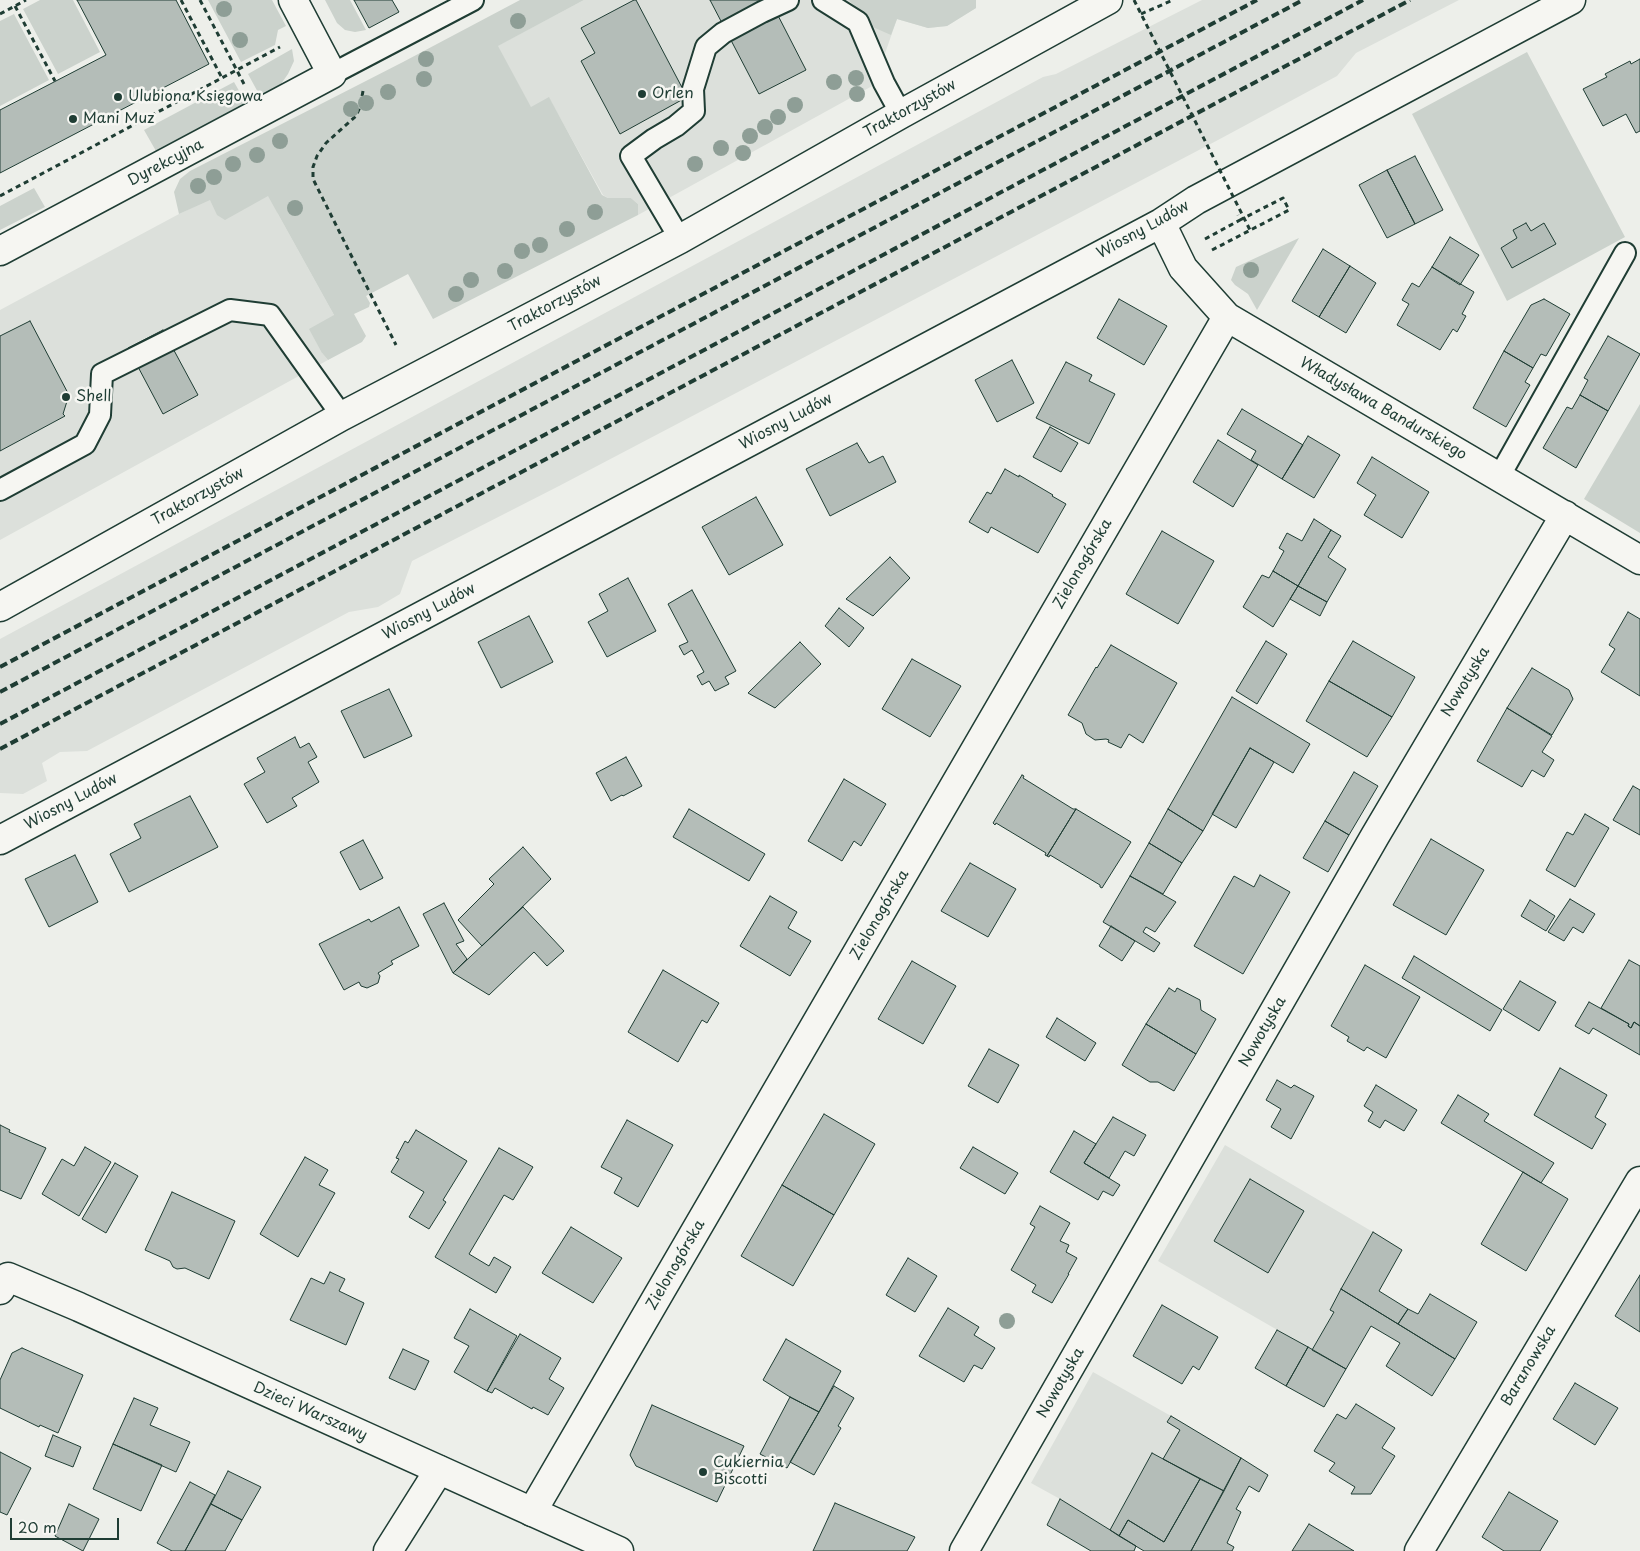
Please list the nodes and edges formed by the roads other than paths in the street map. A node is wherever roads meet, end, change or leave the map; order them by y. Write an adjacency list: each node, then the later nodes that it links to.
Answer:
1 (473, 0): 6 (lane)
2 (788, 0): 11 (lane)
3 (823, 0): 9 (lane)
4 (1108, 0): 9 (street, Traktorzystów)
5 (1571, 0): 10 (street, Wiosny Ludów)
6 (446, 6): 8 (lane)
7 (299, 10): 8 (street)
8 (332, 74): 12 (street, Dyrekcyjna)
9 (901, 114): 11 (street, Traktorzystów)
10 (1161, 222): 14 (street, Władysława Bandurskiego); 21 (street, Wiosny Ludów)
11 (680, 239): 15 (street, Traktorzystów)
12 (0, 251)
13 (1625, 253): 16 (lane)
14 (1227, 317): 16 (street, Władysława Bandurskiego); 25 (street, Zielonogórska)
15 (342, 416): 17 (lane); 20 (street, Traktorzystów)
16 (1498, 477): 18 (street, Władysława Bandurskiego)
17 (0, 490)
18 (1565, 515): 19 (street, Władysława Bandurskiego); 28 (street, Nowotyska)
19 (1640, 560)
20 (0, 607)
21 (0, 840)
22 (1640, 1181): 29 (street, Baranowska)
23 (3, 1280): 24 (street, Dzieci Warszawy)
24 (439, 1470): 25 (street, Dzieci Warszawy); 26 (street)
25 (532, 1512): 27 (street, Dzieci Warszawy)
26 (388, 1551)
27 (619, 1551)
28 (964, 1551)
29 (1419, 1551)

